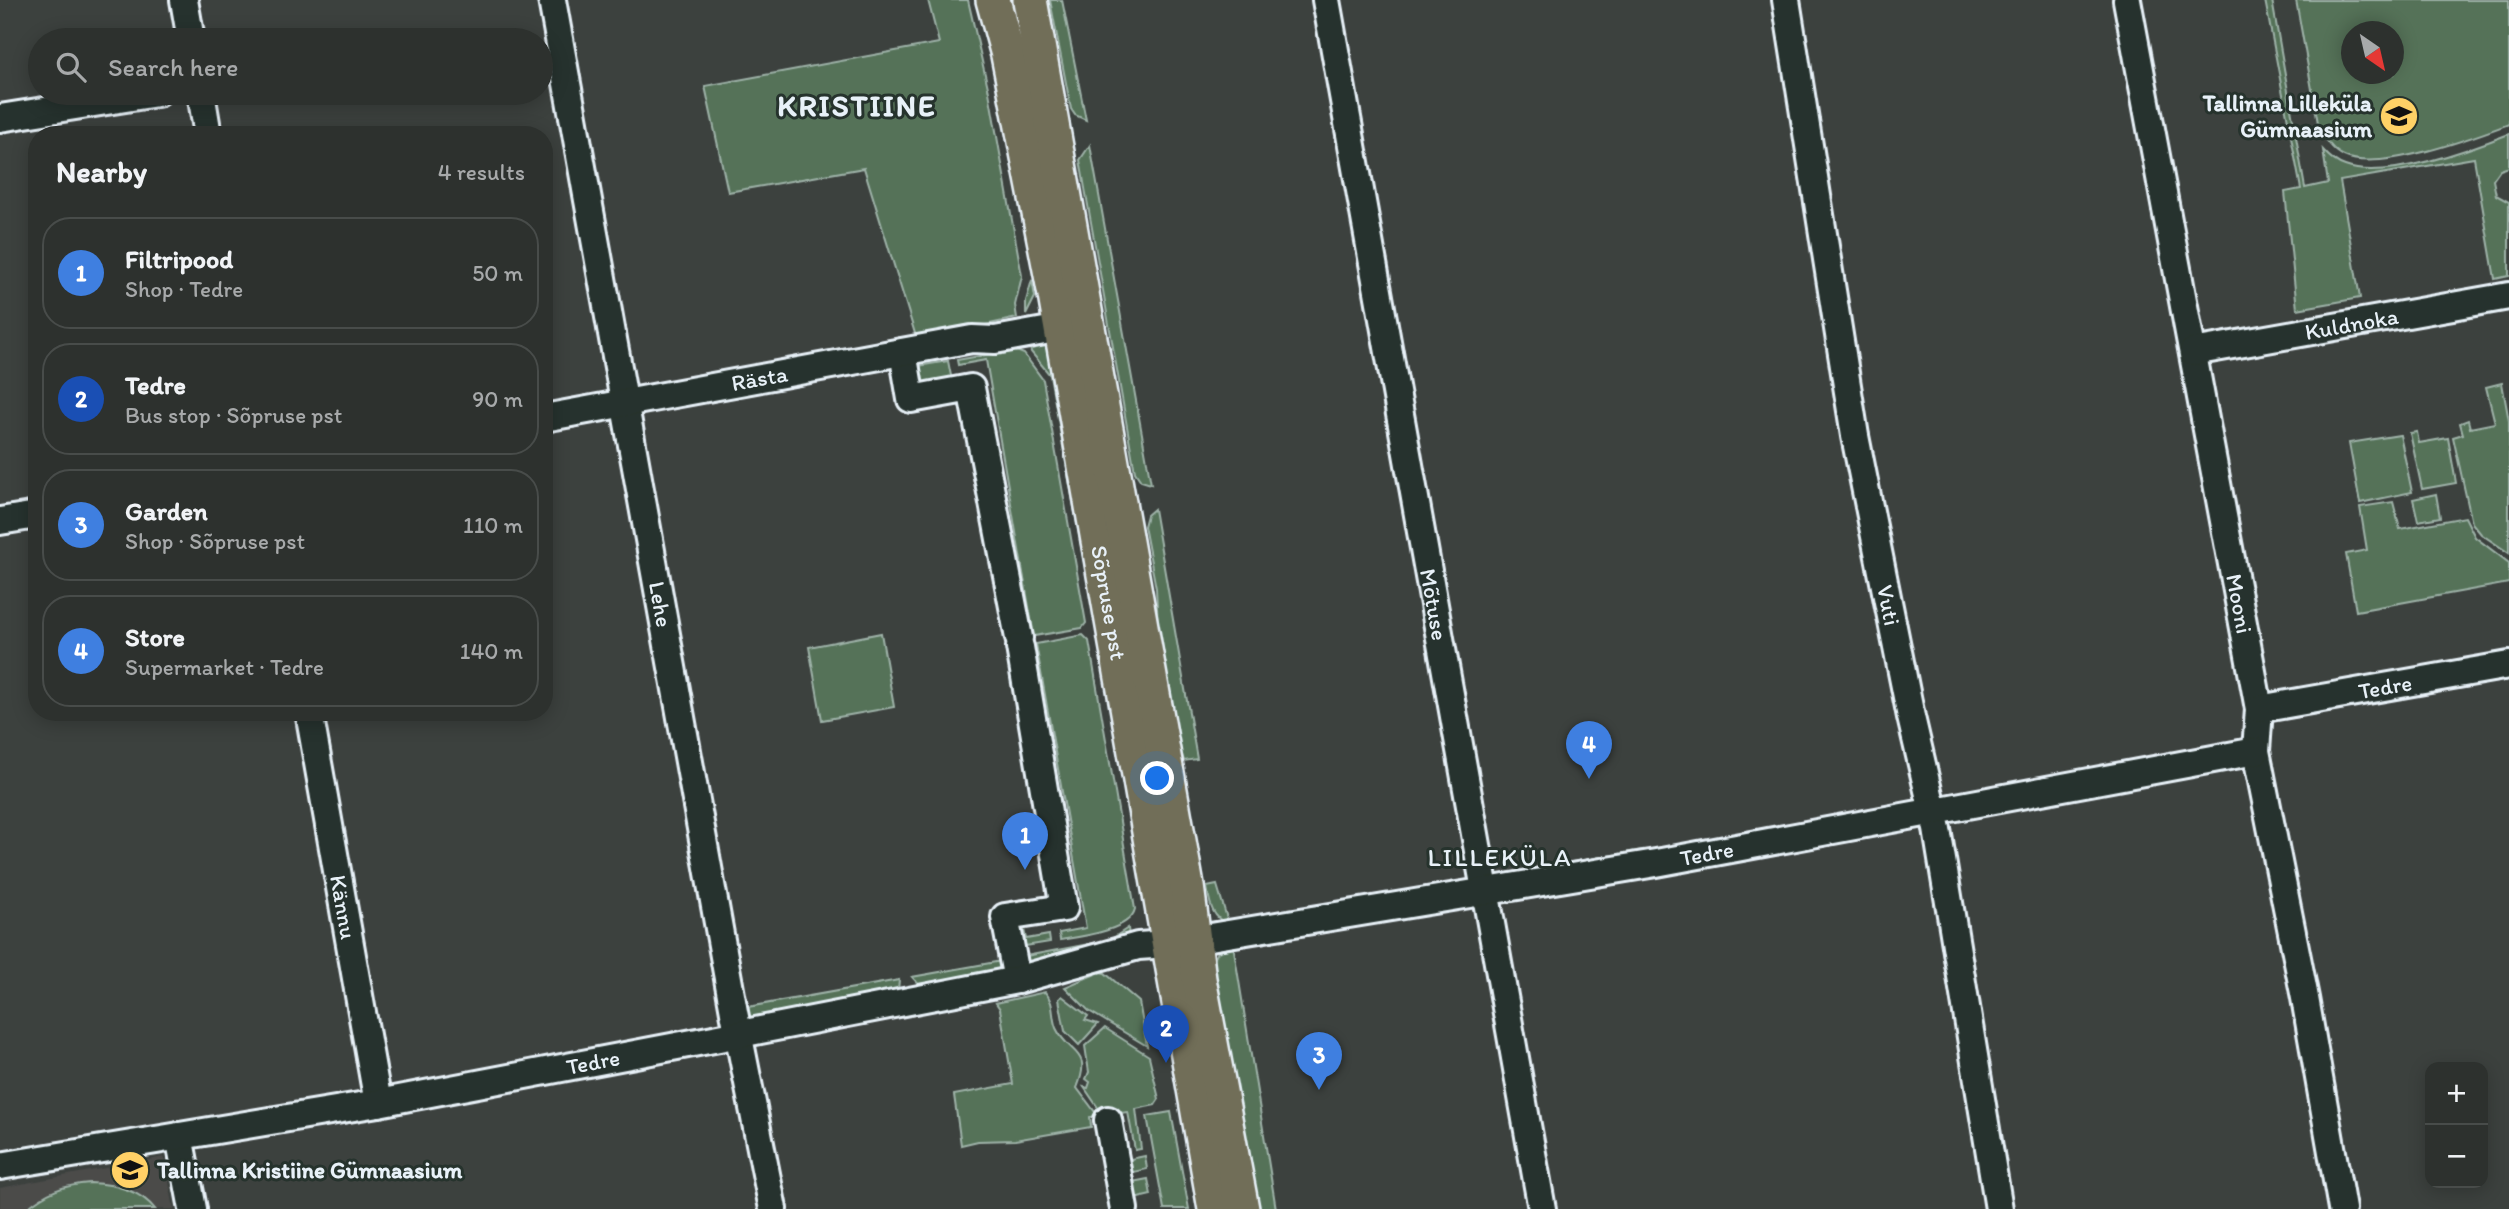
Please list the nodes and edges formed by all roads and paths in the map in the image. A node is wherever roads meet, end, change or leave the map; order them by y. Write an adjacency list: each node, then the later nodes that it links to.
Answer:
1 (184, 0): 8 (street)
2 (552, 0): 19 (street, Lehe)
3 (993, 0): 13 (main road, Sõpruse pst)
4 (1030, 0): 29 (main road, Sõpruse pst)
5 (1326, 0): 28 (street, Mõtuse)
6 (1786, 0): 27 (street, Vuti)
7 (2127, 0): 18 (street, Mooni)
8 (189, 28)
9 (82, 105): 11 (street)
10 (203, 105): 12 (street)
11 (0, 118)
12 (206, 126)
13 (1055, 295): 15 (main road, Sõpruse pst); 16 (street, Rästa)
14 (2509, 296): 18 (street, Kuldnoka)
15 (1061, 328): 16 (street, Rästa); 29 (main road, Sõpruse pst)
16 (972, 339): 17 (street, Rästa)
17 (903, 352): 19 (street, Rästa); 30 (street)
18 (2193, 352): 24 (street, Mooni)
19 (624, 401): 20 (street, Rästa); 31 (street, Lehe)
20 (553, 416)
21 (28, 516): 22 (street)
22 (0, 521)
23 (2509, 665): 24 (street, Tedre)
24 (2259, 709): 26 (street, Mooni)
25 (311, 721): 32 (street, Kännu)
26 (2256, 751): 27 (street, Tedre); 43 (street, Mooni)
27 (1933, 811): 28 (street, Tedre); 42 (street, Vuti)
28 (1485, 892): 29 (street, Tedre); 41 (street, Mõtuse)
29 (1181, 942): 30 (street, Tedre); 39 (main road, Sõpruse pst); 40 (main road, Sõpruse pst)
30 (1017, 980): 31 (street, Tedre)
31 (740, 1034): 32 (street, Tedre); 37 (street, Lehe)
32 (378, 1103): 34 (street, Tedre)
33 (1108, 1120): 38 (street)
34 (180, 1136): 35 (street, Tedre); 36 (street)
35 (0, 1166)
36 (193, 1209)
37 (773, 1209)
38 (1124, 1209)
39 (1214, 1209)
40 (1242, 1209)
41 (1542, 1209)
42 (1999, 1209)
43 (2342, 1209)

